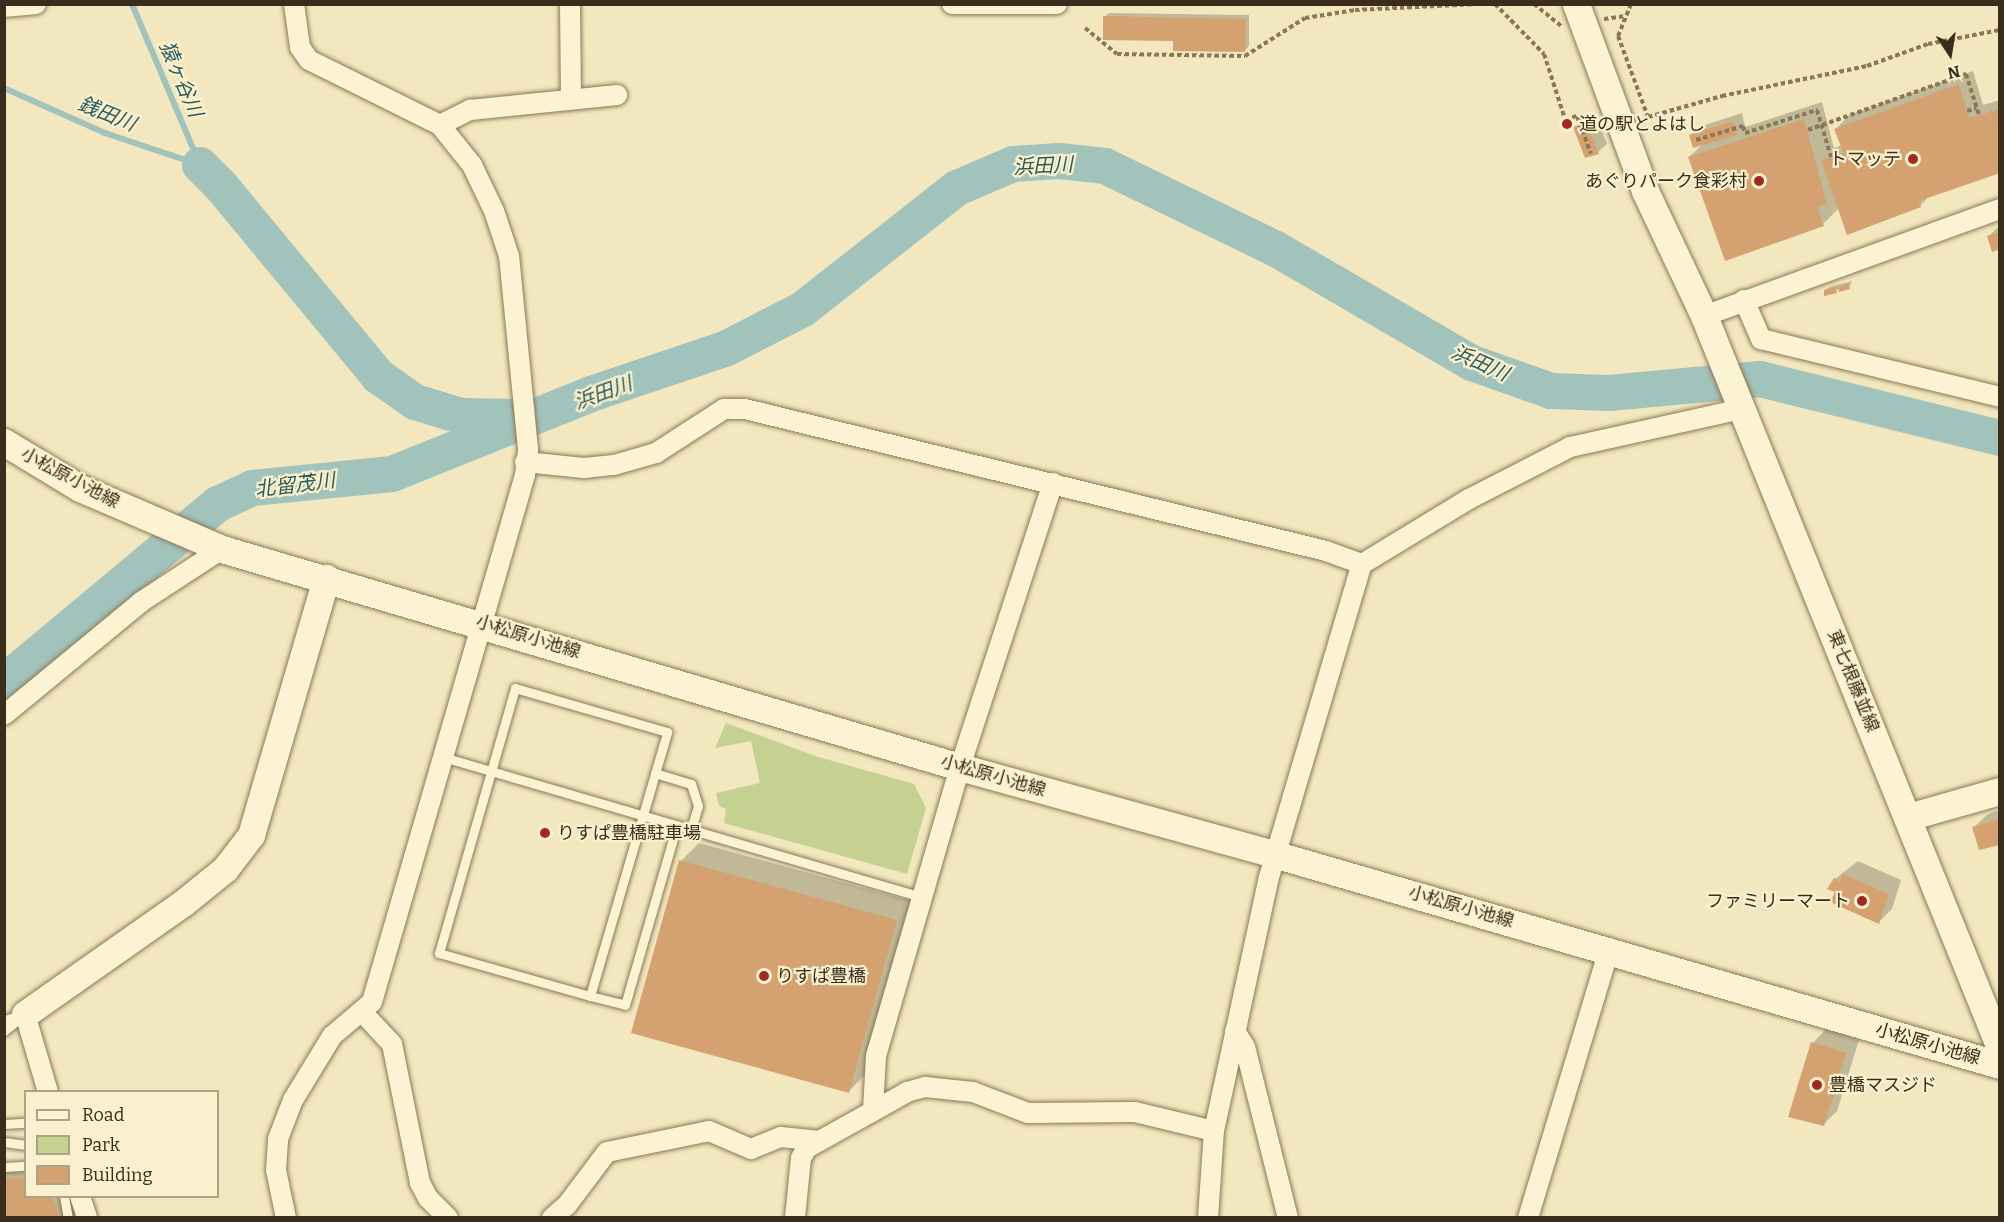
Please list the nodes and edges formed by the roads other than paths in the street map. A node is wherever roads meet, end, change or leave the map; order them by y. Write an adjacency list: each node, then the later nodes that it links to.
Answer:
1 (36, 4): 8 (street)
2 (294, 4): 11 (street)
3 (570, 4): 10 (street)
4 (952, 4): 5 (street)
5 (1057, 4)
6 (1575, 4): 14 (main road, 東七根藤並線)
7 (1589, 4): 14 (main road, 東七根藤並線)
8 (4, 7)
9 (617, 95): 10 (street)
10 (571, 99): 11 (street)
11 (440, 125): 18 (street)
12 (2000, 208): 13 (street)
13 (1744, 300): 14 (street); 15 (street)
14 (1704, 316): 16 (main road, 東七根藤並線)
15 (2000, 397)
16 (1742, 409): 21 (street); 31 (main road, 東七根藤並線)
17 (4, 442): 20 (main road, 小松原小池線)
18 (526, 455): 19 (street); 23 (street)
19 (1053, 483): 21 (street); 26 (street)
20 (215, 546): 22 (main road, 小松原小池線); 24 (street)
21 (1362, 564): 34 (street)
22 (326, 578): 23 (main road, 小松原小池線); 39 (main road)
23 (482, 623): 25 (street); 26 (main road, 小松原小池線)
24 (4, 715)
25 (443, 757): 27 (lane); 38 (street)
26 (960, 767): 34 (main road, 小松原小池線); 35 (street)
27 (491, 771): 28 (lane); 30 (lane); 37 (lane)
28 (655, 773): 30 (lane); 33 (lane)
29 (2000, 791): 31 (main road)
30 (642, 815): 32 (lane); 37 (lane)
31 (1908, 817): 41 (main road, 東七根藤並線)
32 (677, 825): 33 (lane); 37 (lane)
33 (691, 829): 35 (lane)
34 (1277, 855): 36 (main road, 小松原小池線); 40 (street)
35 (923, 897): 44 (street)
36 (1609, 950): 42 (main road, 小松原小池線); 63 (street)
37 (590, 996)
38 (362, 1011): 57 (street); 58 (street)
39 (9, 1025): 43 (street)
40 (1235, 1031): 47 (street); 62 (street)
41 (2000, 1048)
42 (2000, 1065)
43 (47, 1090)
44 (873, 1111): 47 (street); 48 (street)
45 (24, 1123): 46 (lane)
46 (4, 1124)
47 (1214, 1131): 61 (street)
48 (817, 1141): 59 (street); 60 (street)
49 (4, 1142): 50 (lane)
50 (24, 1145)
51 (24, 1166): 52 (lane)
52 (4, 1167)
53 (64, 1198): 55 (lane)
54 (80, 1198): 56 (street)
55 (68, 1218)
56 (87, 1218)
57 (286, 1218)
58 (448, 1218)
59 (552, 1218)
60 (795, 1218)
61 (1208, 1218)
62 (1288, 1218)
63 (1528, 1218)

